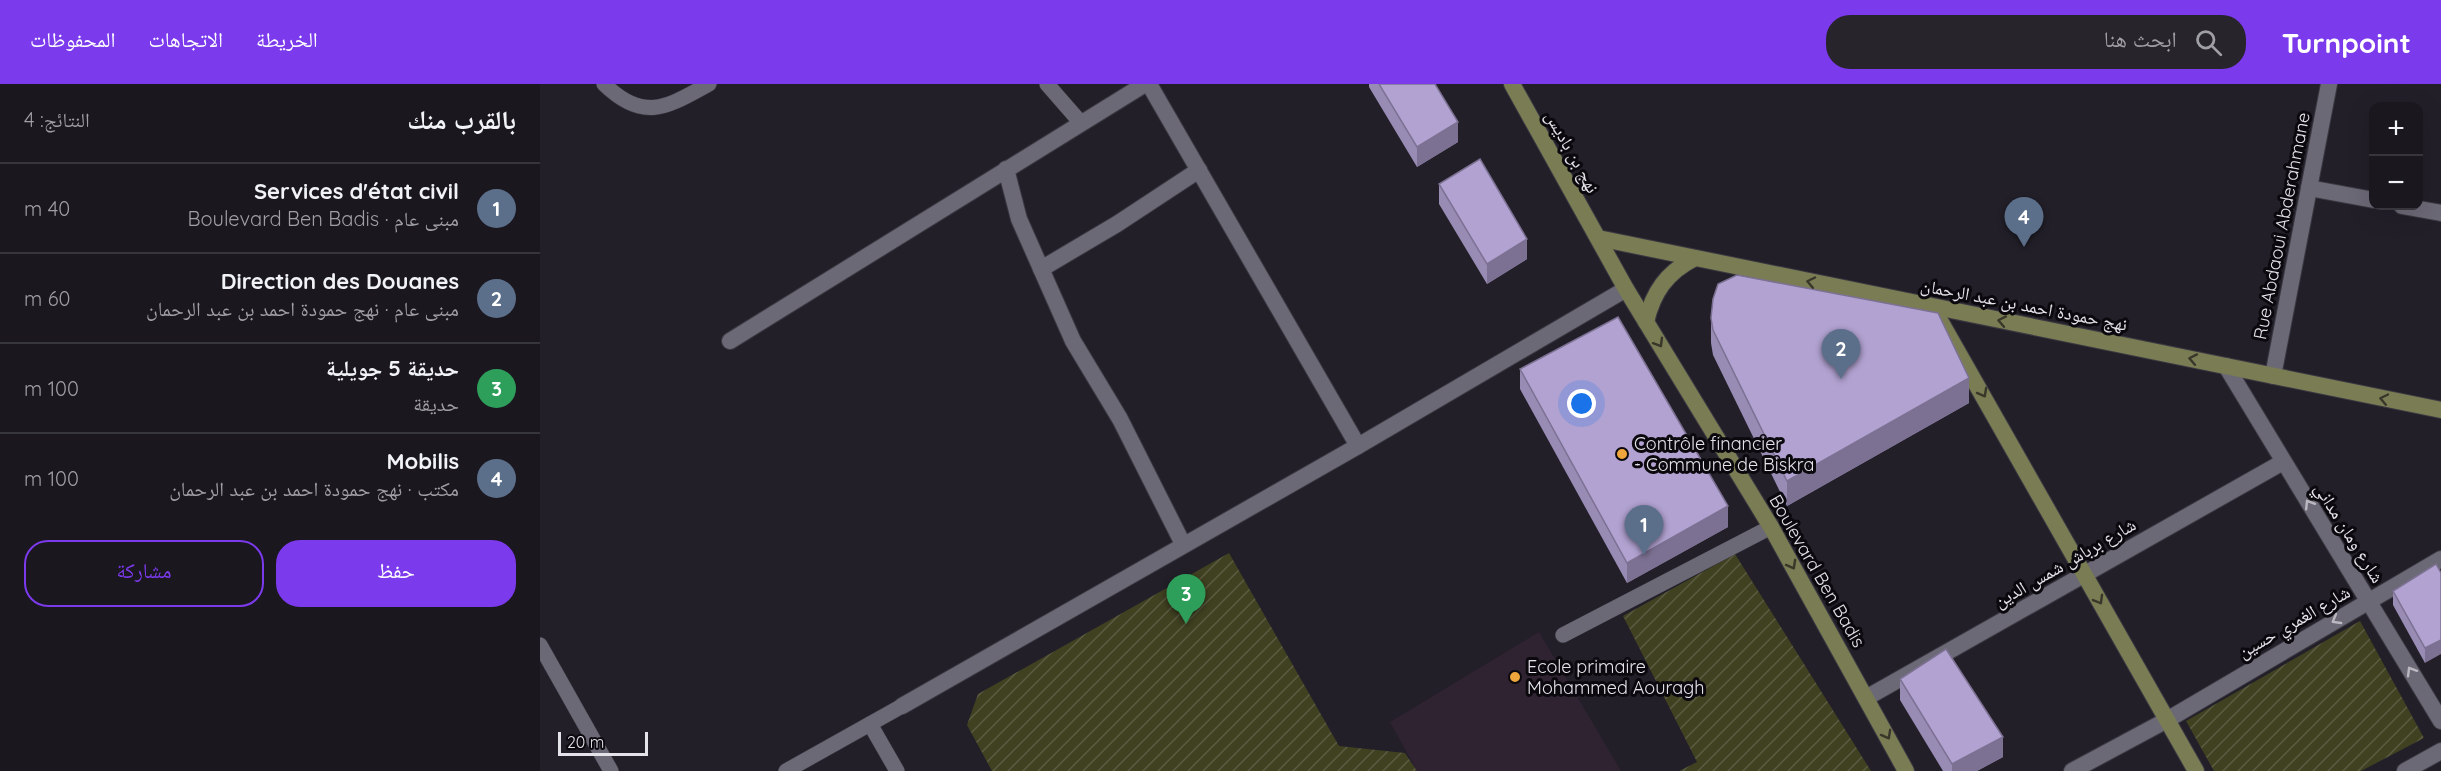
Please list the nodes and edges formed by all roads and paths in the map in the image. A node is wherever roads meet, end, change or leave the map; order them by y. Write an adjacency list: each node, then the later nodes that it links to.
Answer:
1 (604, 84): 2 (lane)
2 (709, 84)
3 (1047, 84): 7 (lane)
4 (1147, 84): 7 (street); 9 (street)
5 (1512, 84): 14 (main road, نهج بن باديس)
6 (2330, 84): 10 (street, Rue Abdaoui Abderahmane)
7 (1081, 123): 8 (street)
8 (1006, 169): 16 (street); 20 (street)
9 (1199, 170): 16 (street); 24 (street)
10 (2309, 188): 11 (street); 22 (street, Rue Abdaoui Abderahmane)
11 (2369, 199)
12 (2423, 210): 13 (street)
13 (2441, 213)
14 (1598, 238): 15 (main road, نهج حمودة احمد بن عبد الرحمان); 17 (main road, Boulevard Ben Badis)
15 (1695, 258): 18 (main road, نهج حمودة احمد بن عبد الرحمان, one-way to 15); 19 (main road)
16 (1041, 269): 27 (street)
17 (1626, 289): 19 (main road, Boulevard Ben Badis); 24 (street)
18 (1932, 306): 21 (main road, نهج حمودة احمد بن عبد الرحمان, one-way to 18); 29 (main road, one-way to 29)
19 (1646, 322): 26 (main road, Boulevard Ben Badis, one-way to 26)
20 (730, 341)
21 (2226, 366): 22 (main road, نهج حمودة احمد بن عبد الرحمان); 25 (street, شارع ومان مداني)
22 (2273, 376): 23 (main road, نهج حمودة احمد بن عبد الرحمان, one-way to 22)
23 (2441, 410)
24 (1358, 446): 27 (street)
25 (2283, 462): 29 (street, شارع برباش شمس الدين); 30 (street, شارع ومان مداني, one-way to 25)
26 (1771, 527): 31 (lane); 33 (main road, Boulevard Ben Badis, one-way to 33)
27 (1183, 544): 34 (street)
28 (2441, 559): 30 (street, شارع الغمري حسين)
29 (2085, 574): 33 (street, شارع برباش شمس الدين); 35 (main road, one-way to 35)
30 (2368, 601): 35 (street, شارع الغمري حسين, one-way to 35); 36 (street, شارع ومان مداني, one-way to 30)
31 (1563, 635)
32 (540, 645): 39 (lane)
33 (1866, 699): 42 (main road, Boulevard Ben Badis, one-way to 42)
34 (903, 706): 37 (lane)
35 (2167, 720): 43 (street, شارع الغمري حسين); 44 (main road)
36 (2441, 721)
37 (870, 724): 40 (lane); 41 (lane)
38 (2441, 751): 45 (street)
39 (611, 771)
40 (786, 771)
41 (897, 771)
42 (1906, 771)
43 (2072, 771)
44 (2196, 771)
45 (2405, 771)

